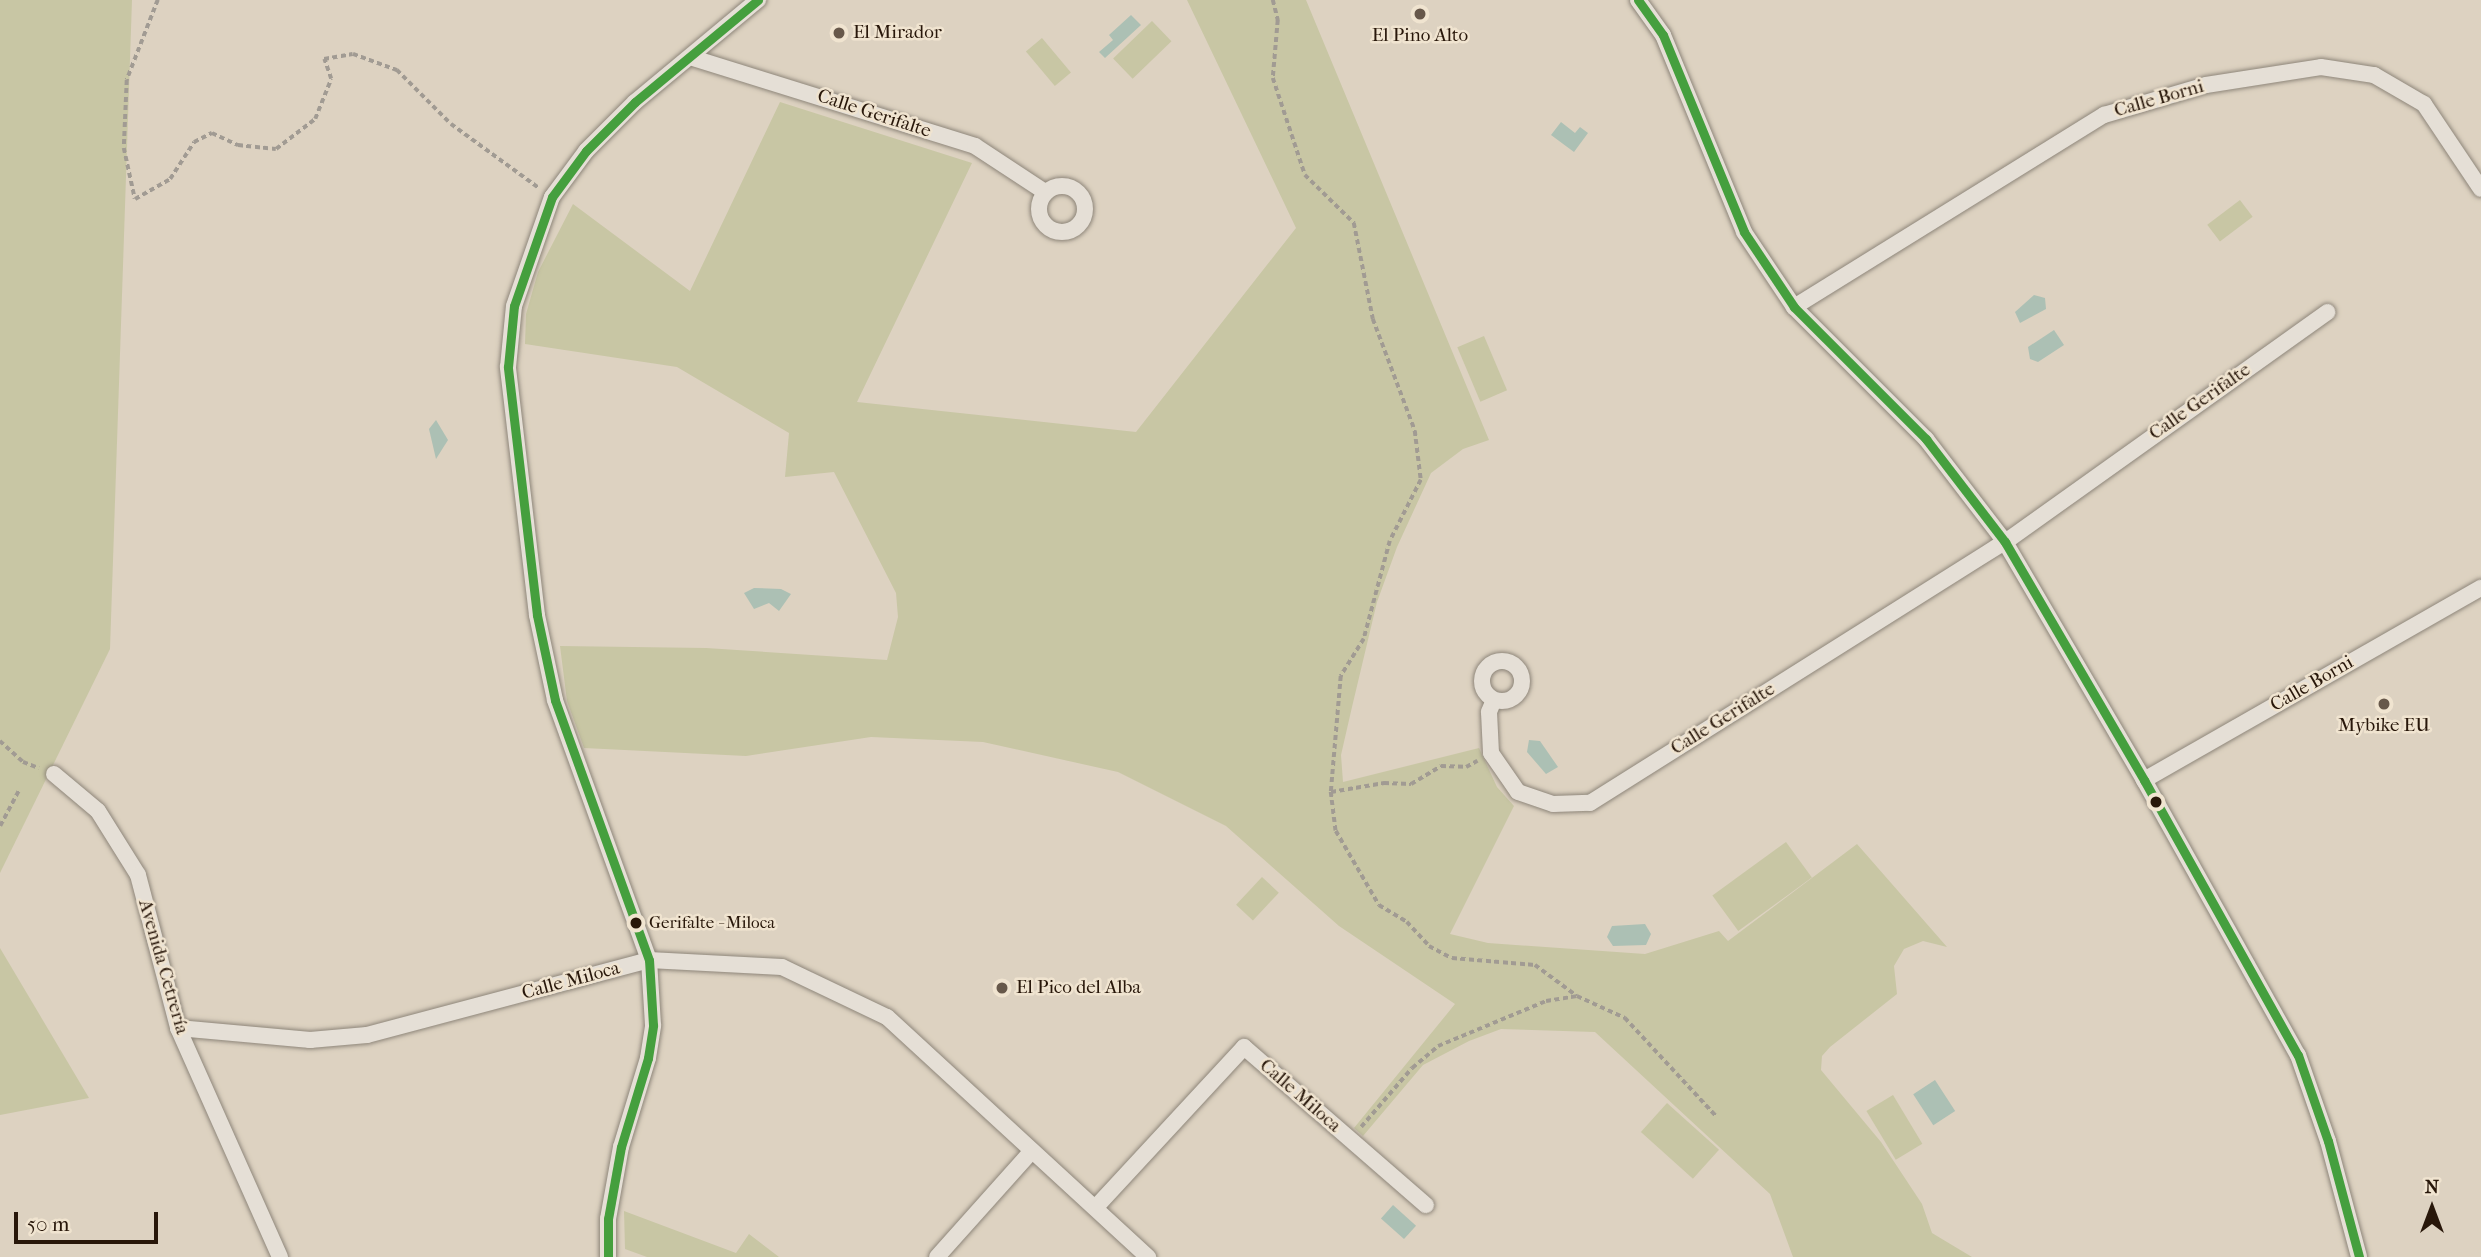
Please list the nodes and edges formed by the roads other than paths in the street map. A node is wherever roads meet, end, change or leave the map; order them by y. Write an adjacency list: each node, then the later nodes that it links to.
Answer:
1 (758, 0): 3 (street)
2 (1638, 0): 6 (street)
3 (693, 58): 5 (street, Calle Gerifalte); 13 (street)
4 (2481, 189): 6 (street, Calle Borni)
5 (1045, 192)
6 (1794, 307): 8 (street)
7 (2327, 312): 8 (street, Calle Gerifalte)
8 (2005, 542): 10 (street, Calle Gerifalte); 12 (street)
9 (2481, 588): 12 (street, Calle Borni)
10 (1494, 700)
11 (54, 774): 14 (street, Avenida Cetrería)
12 (2144, 780): 22 (street)
13 (649, 960): 14 (street, Calle Miloca); 15 (street, Calle Miloca); 19 (street)
14 (178, 1028): 18 (street, Avenida Cetrería)
15 (1030, 1153): 17 (street, Calle Miloca); 20 (street)
16 (1426, 1205): 17 (street, Calle Miloca)
17 (1096, 1207): 21 (street, Calle Miloca)
18 (280, 1257)
19 (608, 1257)
20 (937, 1257)
21 (1147, 1257)
22 (2359, 1257)

